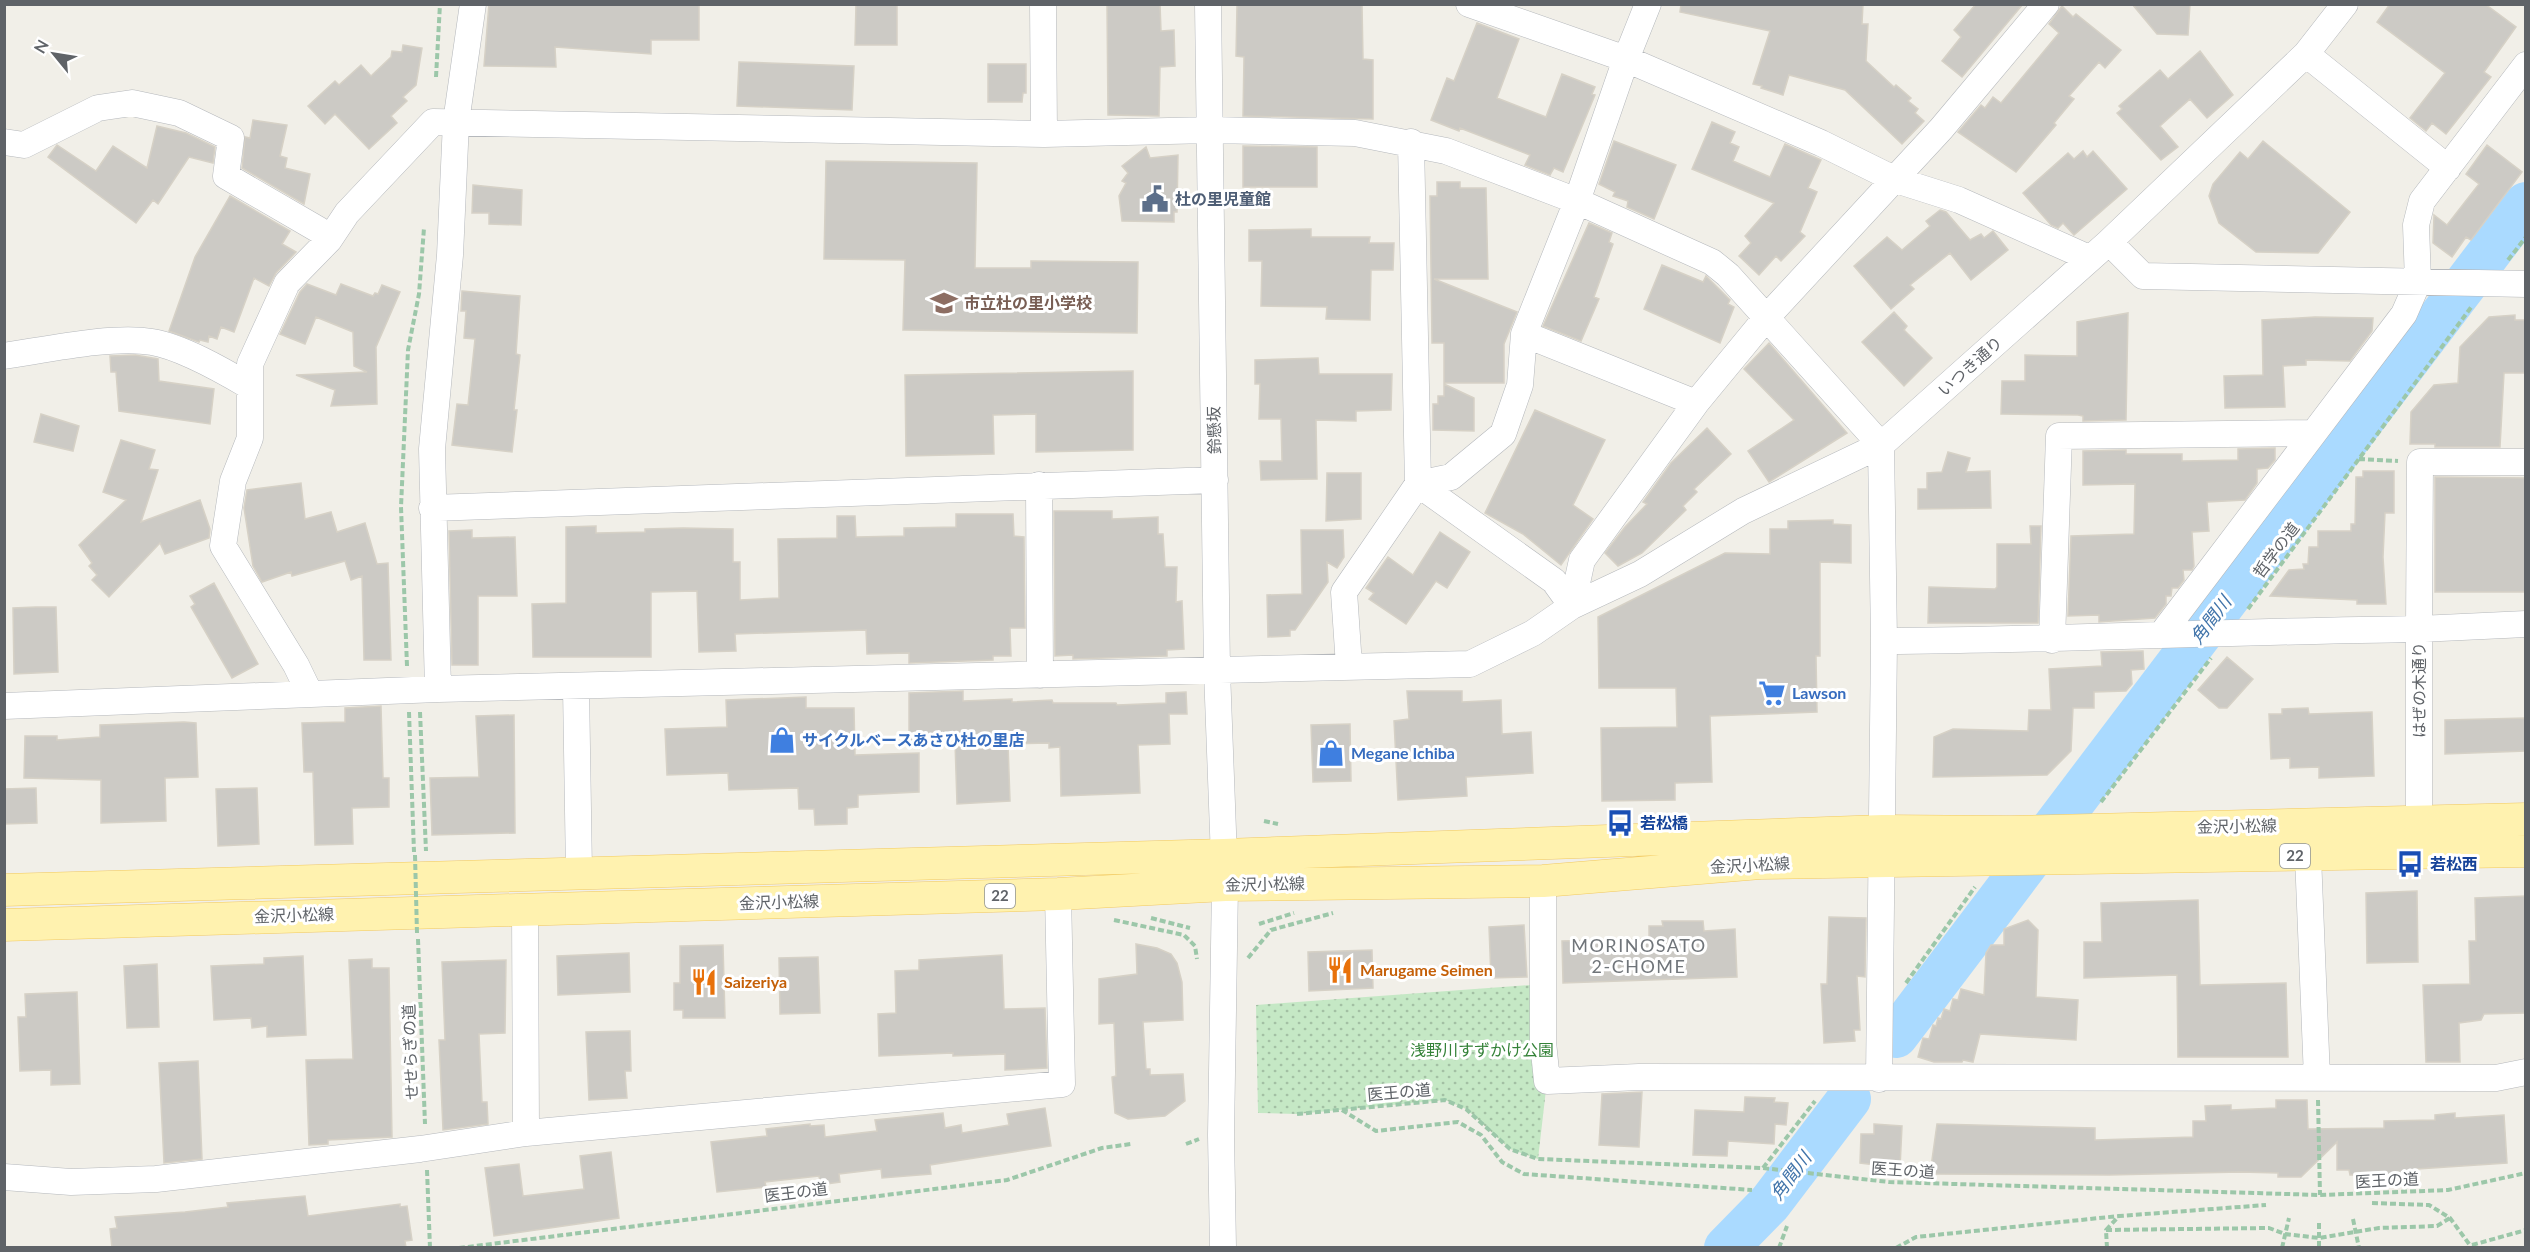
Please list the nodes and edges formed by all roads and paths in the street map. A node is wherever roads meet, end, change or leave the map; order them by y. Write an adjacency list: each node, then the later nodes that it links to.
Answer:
1 (473, 4): 11 (street)
2 (1043, 4): 13 (street)
3 (1208, 4): 12 (street, 鈴懸坂)
4 (1469, 4): 9 (street)
5 (1648, 4): 9 (street)
6 (2046, 4): 17 (street)
7 (2334, 9): 8 (street, いつき通り)
8 (2306, 54): 16 (street); 20 (street, いつき通り)
9 (1626, 59): 17 (street); 18 (street)
10 (2526, 65): 16 (street)
11 (456, 122): 13 (street); 19 (street); 38 (street)
12 (1210, 130): 13 (street); 15 (street); 35 (street, 鈴懸坂)
13 (1044, 134)
14 (4, 142): 19 (street)
15 (1411, 142): 18 (street); 36 (street)
16 (2448, 168): 22 (street)
17 (1896, 180): 21 (street); 25 (street)
18 (1577, 201): 25 (street); 26 (street)
19 (329, 240): 28 (street)
20 (2109, 242): 21 (street, いつき通り); 22 (street)
21 (2089, 258): 31 (street, いつき通り)
22 (2430, 283): 23 (street); 30 (street)
23 (2489, 284): 24 (street); 32 (path, 哲学の道)
24 (2526, 284)
25 (1766, 318): 29 (street); 31 (street)
26 (1524, 334): 29 (street); 36 (street)
27 (4, 356): 28 (street)
28 (249, 386): 51 (street)
29 (1696, 403): 39 (street)
30 (2313, 433): 43 (street); 44 (street)
31 (1881, 445): 39 (street, いつき通り); 45 (street)
32 (2359, 459): 33 (path); 42 (path, 哲学の道)
33 (2420, 462): 34 (street); 41 (street)
34 (2526, 462)
35 (1215, 480): 37 (street); 47 (street, 鈴懸坂)
36 (1418, 484): 39 (street); 46 (street)
37 (1039, 485): 38 (street); 48 (street)
38 (432, 508): 50 (street)
39 (1572, 606): 46 (street, いつき通り)
40 (2526, 624): 41 (street, はぜの木通り)
41 (2419, 629): 42 (street); 54 (street, はぜの木通り)
42 (2226, 631): 43 (street); 55 (path, 哲学の道)
43 (2170, 635): 44 (street)
44 (2052, 640): 45 (street)
45 (1884, 641): 56 (street)
46 (1349, 666): 47 (street, いつき通り)
47 (1217, 671): 48 (street, いつき通り); 60 (street, 鈴懸坂)
48 (1040, 675): 49 (street, いつき通り)
49 (576, 687): 50 (street, いつき通り); 61 (street)
50 (429, 690): 51 (street, いつき通り); 59 (path, せせらぎの道)
51 (310, 694): 52 (street, いつき通り)
52 (4, 706)
53 (2526, 819): 54 (main road, 金沢小松線 / 22)
54 (2419, 822): 55 (main road, 金沢小松線 / 22)
55 (2080, 829): 56 (main road, 金沢小松線 / 22)
56 (1883, 846): 58 (main road, 金沢小松線 / 22); 60 (main road, 金沢小松線 / 22); 62 (main road, 金沢小松線 / 22); 72 (street)
57 (2526, 851): 58 (main road, 金沢小松線 / 22)
58 (2308, 856): 73 (street)
59 (421, 866): 61 (main road, 金沢小松線 / 22); 63 (main road, 金沢小松線 / 22); 80 (path, せせらぎの道, bridge)
60 (1225, 870): 61 (main road, 金沢小松線 / 22); 62 (main road, 金沢小松線 / 22); 64 (main road, 金沢小松線 / 22); 101 (street, 鈴懸坂)
61 (579, 872)
62 (1543, 881): 72 (street)
63 (4, 890)
64 (1058, 894): 65 (main road, 金沢小松線 / 22); 76 (street)
65 (525, 909): 68 (main road, 金沢小松線 / 22); 76 (street)
66 (1337, 912): 69 (path)
67 (1108, 919): 70 (path)
68 (4, 925)
69 (1244, 962)
70 (1198, 967)
71 (2526, 1072): 73 (street)
72 (1879, 1078): 73 (street)
73 (2317, 1078): 84 (path)
74 (1341, 1110): 75 (path, 医王の道); 83 (path); 84 (path, 医王の道)
75 (1297, 1114)
76 (526, 1133): 80 (street)
77 (1204, 1137): 79 (path)
78 (1131, 1144): 100 (path, 医王の道)
79 (1186, 1144)
80 (426, 1148): 82 (street); 99 (path, せせらぎの道)
81 (2526, 1173): 84 (path, 医王の道)
82 (4, 1177)
83 (1752, 1190)
84 (2320, 1195)
85 (2372, 1203): 89 (path)
86 (2266, 1205): 87 (path)
87 (2119, 1216): 93 (path); 103 (path)
88 (2289, 1218): 96 (path)
89 (2450, 1218): 95 (path); 98 (path)
90 (2353, 1219): 95 (path)
91 (2319, 1222): 97 (path)
92 (1787, 1226): 102 (path)
93 (2106, 1230): 96 (path); 104 (path)
94 (2526, 1230): 98 (path)
95 (2355, 1231): 97 (path); 107 (path)
96 (2285, 1234): 97 (path); 105 (path)
97 (2319, 1238): 106 (path)
98 (2472, 1246)
99 (430, 1248)
100 (459, 1248)
101 (1223, 1248)
102 (1779, 1248)
103 (1896, 1248)
104 (2107, 1248)
105 (2282, 1248)
106 (2319, 1248)
107 (2358, 1248)

